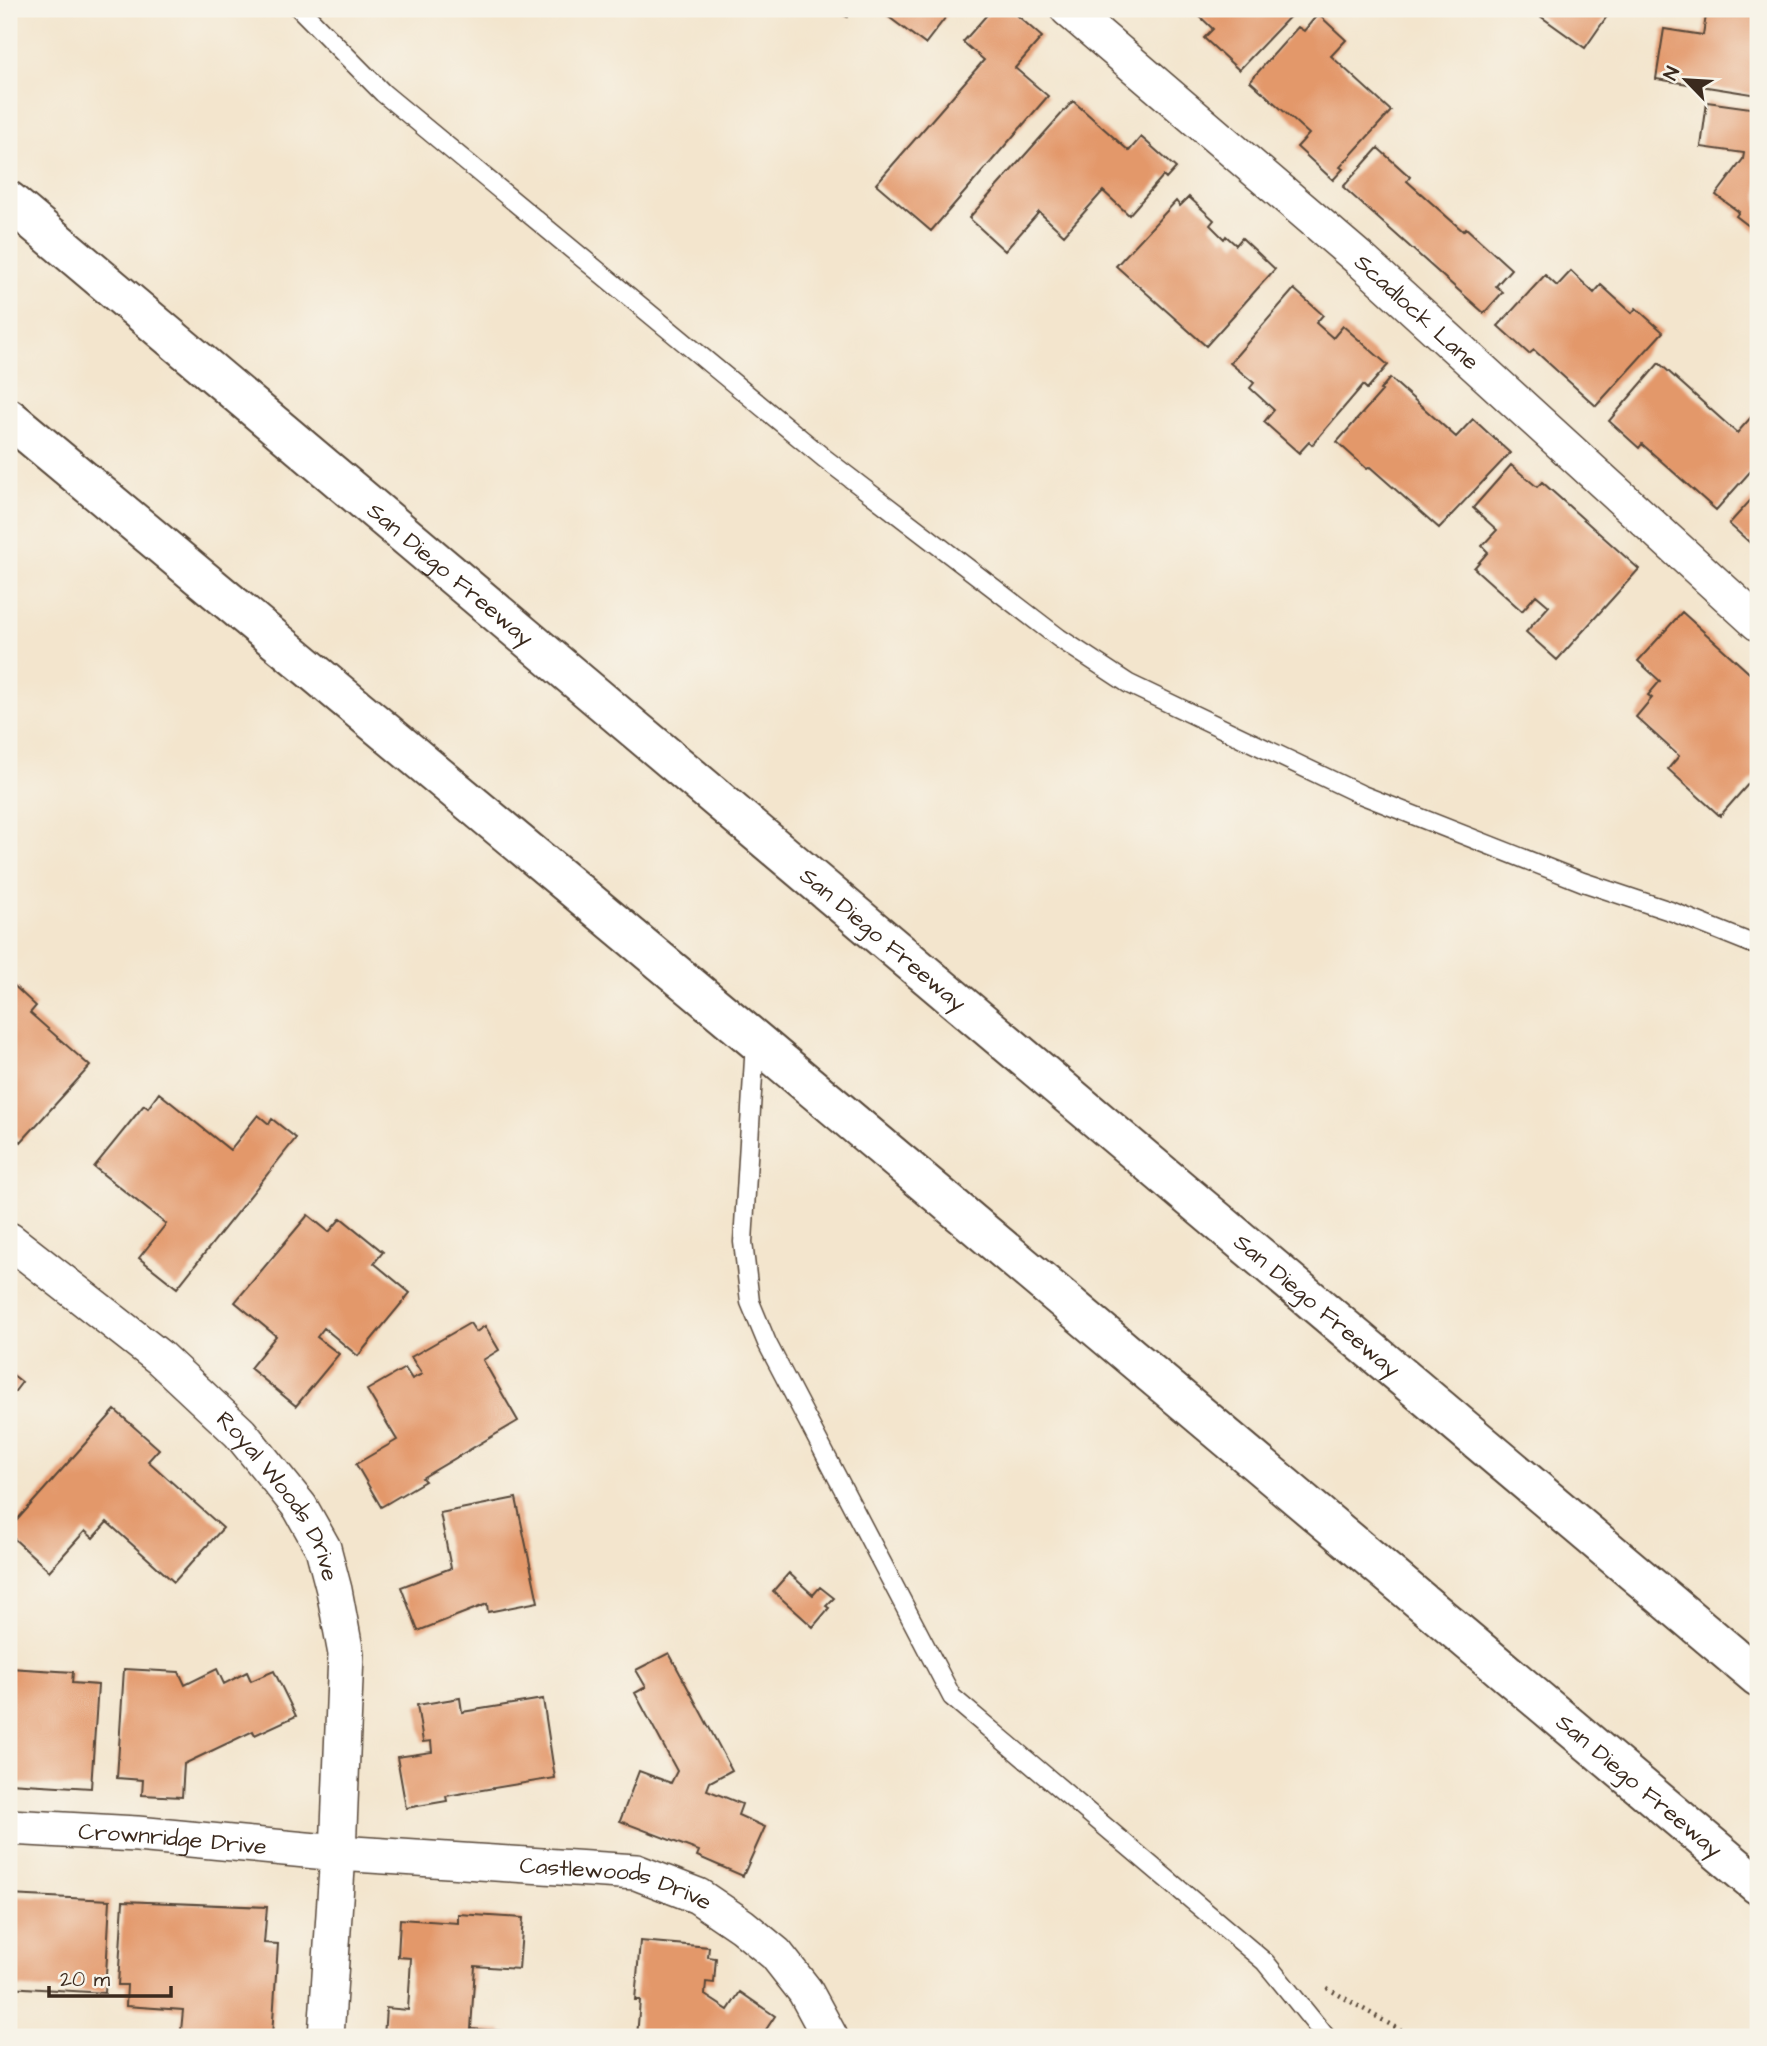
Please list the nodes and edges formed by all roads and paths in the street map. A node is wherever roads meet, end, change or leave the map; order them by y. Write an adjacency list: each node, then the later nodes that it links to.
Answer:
1 (300, 9): 6 (lane)
2 (1068, 9): 5 (street, Scadlock Lane)
3 (9, 201): 9 (highway, San Diego Freeway)
4 (9, 418): 7 (highway, San Diego Freeway)
5 (1758, 623)
6 (1758, 946)
7 (755, 1040): 12 (highway, San Diego Freeway); 16 (lane)
8 (9, 1240): 11 (street, Royal Woods Drive)
9 (1758, 1677)
10 (9, 1827): 11 (street, Crownridge Drive)
11 (338, 1853): 14 (street, Royal Woods Drive); 15 (street, Castlewoods Drive)
12 (1758, 1885)
13 (1324, 1987): 17 (path)
14 (326, 2037)
15 (830, 2037)
16 (1326, 2037)
17 (1412, 2037)

